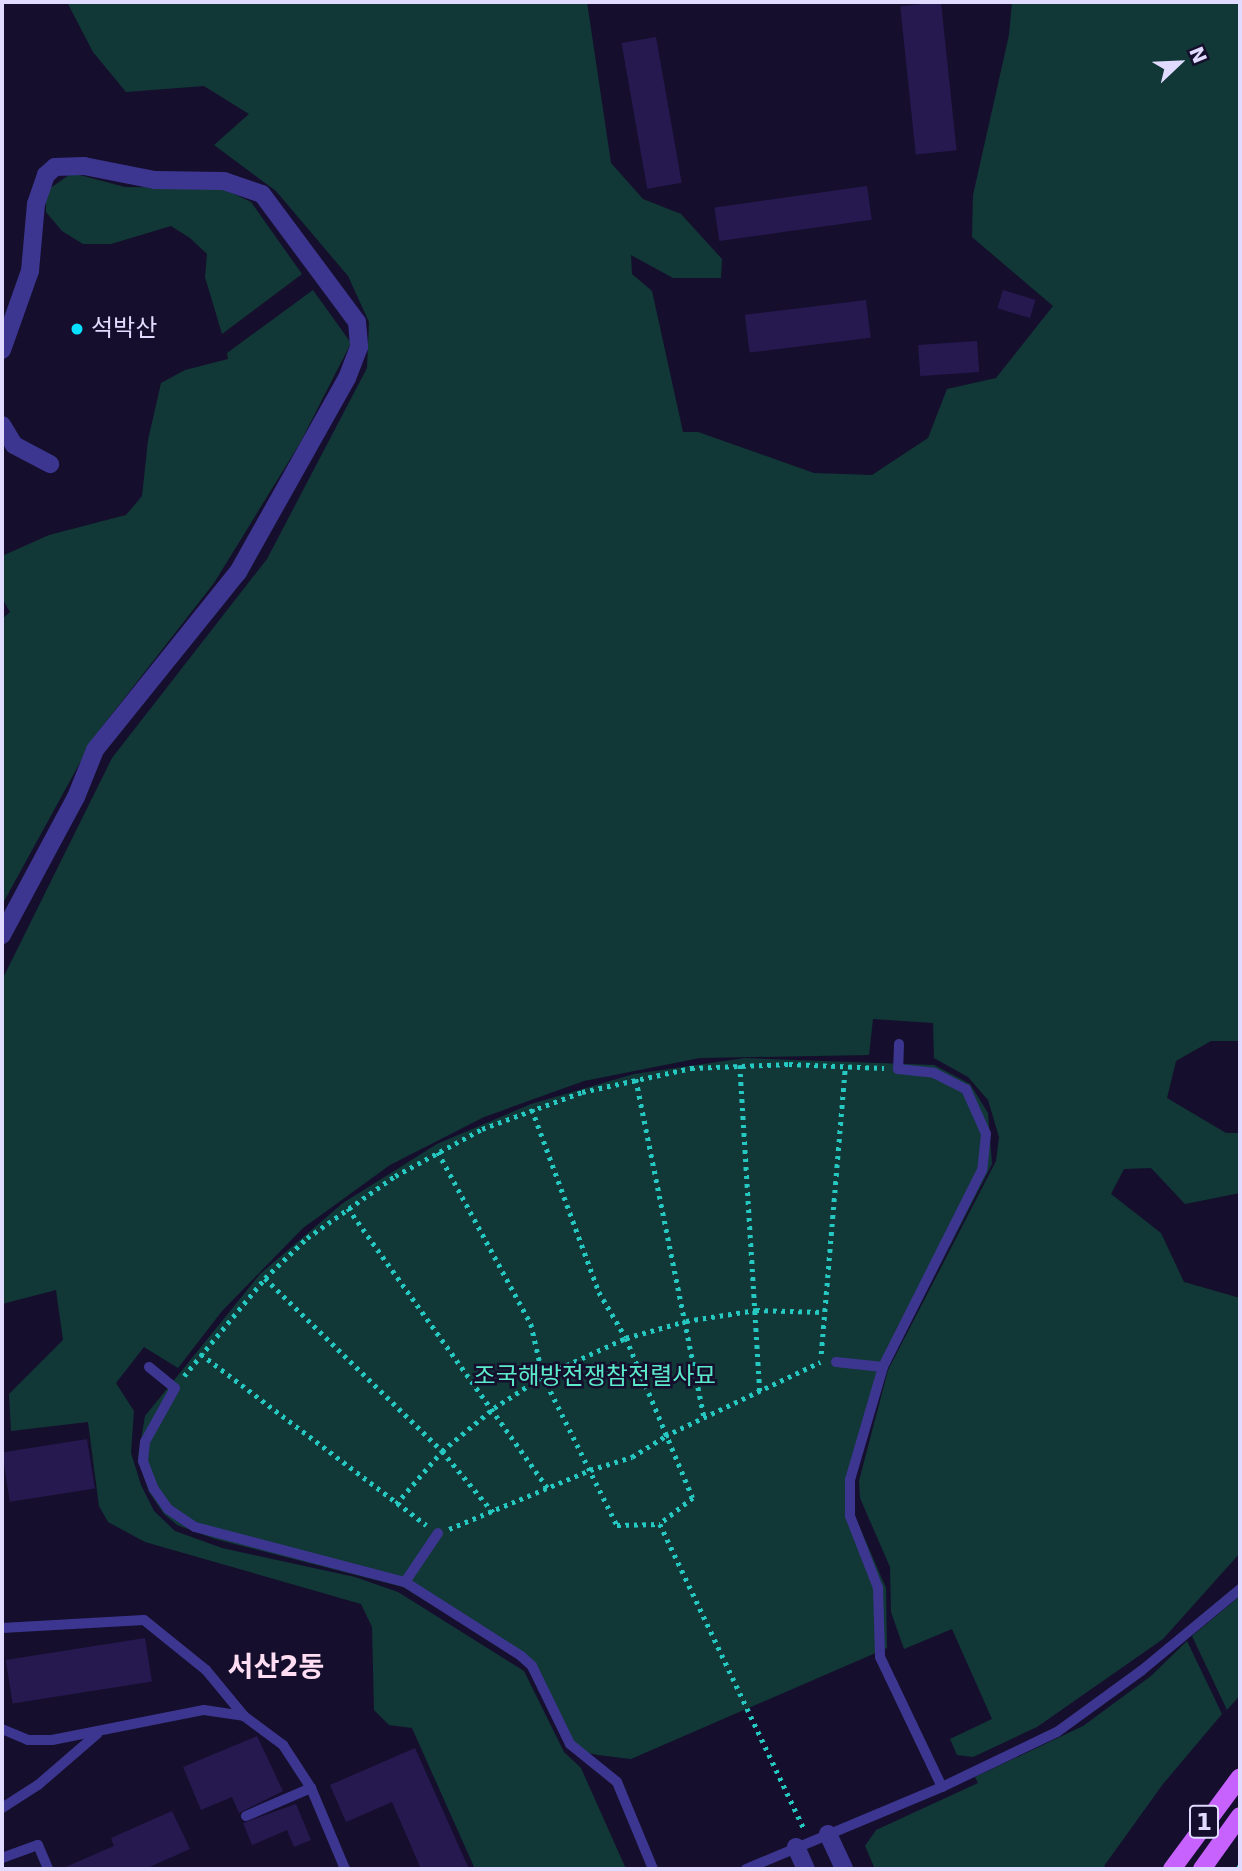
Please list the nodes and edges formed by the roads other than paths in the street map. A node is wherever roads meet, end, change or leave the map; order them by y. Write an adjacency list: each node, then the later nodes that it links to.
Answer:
1 (2, 350): 4 (street)
2 (2, 425): 3 (street)
3 (50, 464)
4 (2, 935)
5 (899, 1044): 8 (lane)
6 (836, 1362): 8 (lane)
7 (149, 1367): 10 (lane)
8 (883, 1367): 17 (lane)
9 (438, 1533): 10 (lane)
10 (405, 1582): 27 (lane)
11 (1240, 1589): 17 (lane)
12 (2, 1628): 13 (lane)
13 (244, 1716): 15 (lane); 18 (lane)
14 (2, 1729): 15 (lane)
15 (100, 1732): 19 (lane)
16 (1240, 1777): 31 (main road, 1)
17 (942, 1787): 22 (lane)
18 (311, 1788): 20 (lane); 26 (lane)
19 (2, 1808)
20 (246, 1816)
21 (1240, 1816): 32 (main road, 1)
22 (828, 1834): 23 (lane); 30 (street)
23 (803, 1844): 28 (lane); 29 (street)
24 (2, 1858): 25 (lane)
25 (48, 1869)
26 (345, 1869)
27 (653, 1869)
28 (746, 1869)
29 (806, 1869)
30 (844, 1869)
31 (1171, 1869)
32 (1202, 1869)

